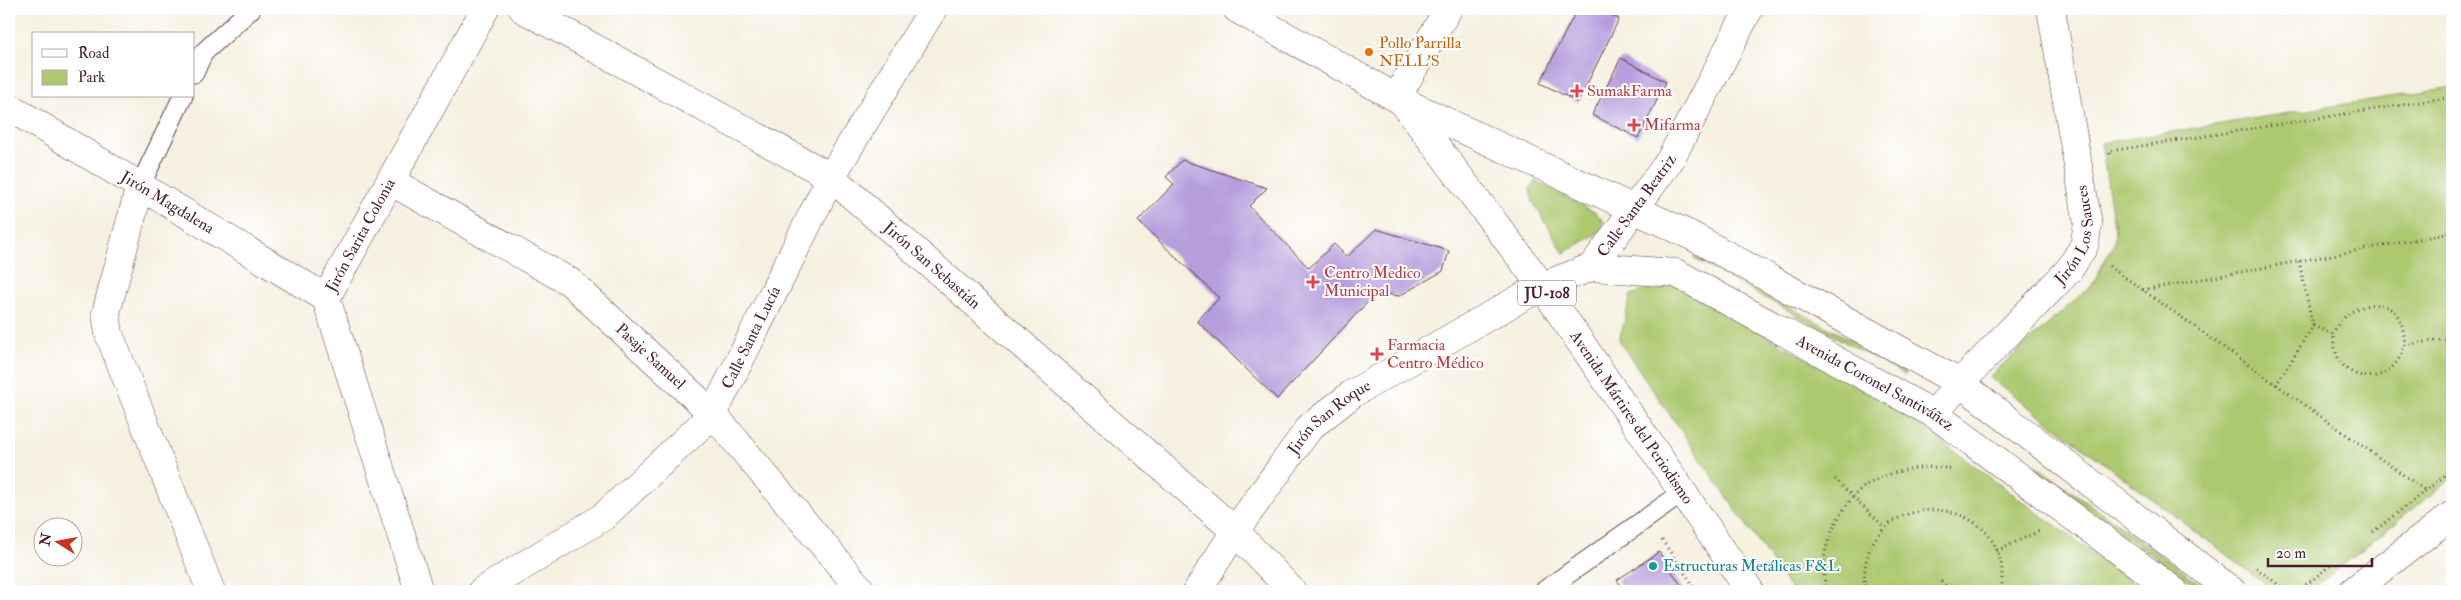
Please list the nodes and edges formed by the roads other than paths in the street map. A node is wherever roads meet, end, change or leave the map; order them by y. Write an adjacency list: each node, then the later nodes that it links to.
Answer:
1 (251, 9): 9 (lane)
2 (485, 9): 14 (street, Jirón Sarita Colonia)
3 (523, 9): 13 (street, Jirón San Sebastián)
4 (933, 9): 13 (street, Calle Santa Lucía)
5 (1237, 9): 11 (street, Avenida Mártires del Periodismo / JU-108)
6 (1448, 9): 11 (street)
7 (1749, 9): 16 (street, Calle Santa Beatriz)
8 (2051, 9): 20 (street, Jirón Los Sauces)
9 (195, 71)
10 (182, 98): 15 (lane)
11 (1399, 99): 16 (street, Avenida Mártires del Periodismo); 18 (street, Avenida Mártires del Periodismo / JU-108)
12 (9, 107): 15 (street, Jirón Magdalena)
13 (831, 177): 21 (street, Calle Santa Lucía); 25 (street, Jirón San Sebastián)
14 (390, 181): 19 (street, Jirón Sarita Colonia); 21 (street, Pasaje Samuel)
15 (140, 186): 19 (street, Jirón Magdalena); 26 (street)
16 (1634, 207): 17 (street, Calle Santa Beatriz); 20 (street)
17 (1592, 267): 18 (street, Avenida Coronel Santiváñez); 22 (street, Avenida Coronel Santiváñez)
18 (1542, 286): 23 (street, Avenida Mártires del Periodismo / JU-108); 25 (street, Jirón San Roque)
19 (326, 298): 27 (street, Jirón Sarita Colonia)
20 (1960, 383): 22 (street, Jirón Los Sauces); 35 (street)
21 (713, 414): 28 (street, Calle Santa Lucía); 29 (street, Pasaje Samuel)
22 (1934, 414): 34 (street, Avenida Coronel Santiváñez)
23 (1682, 493): 32 (lane); 33 (street, Avenida Mártires del Periodismo / JU-108)
24 (2452, 515): 36 (street)
25 (1235, 531): 30 (street, Jirón San Roque); 31 (street, Jirón San Sebastián)
26 (211, 591)
27 (419, 591)
28 (482, 591)
29 (862, 591)
30 (1197, 591)
31 (1292, 591)
32 (1544, 591)
33 (1750, 591)
34 (2174, 591)
35 (2232, 591)
36 (2354, 591)

